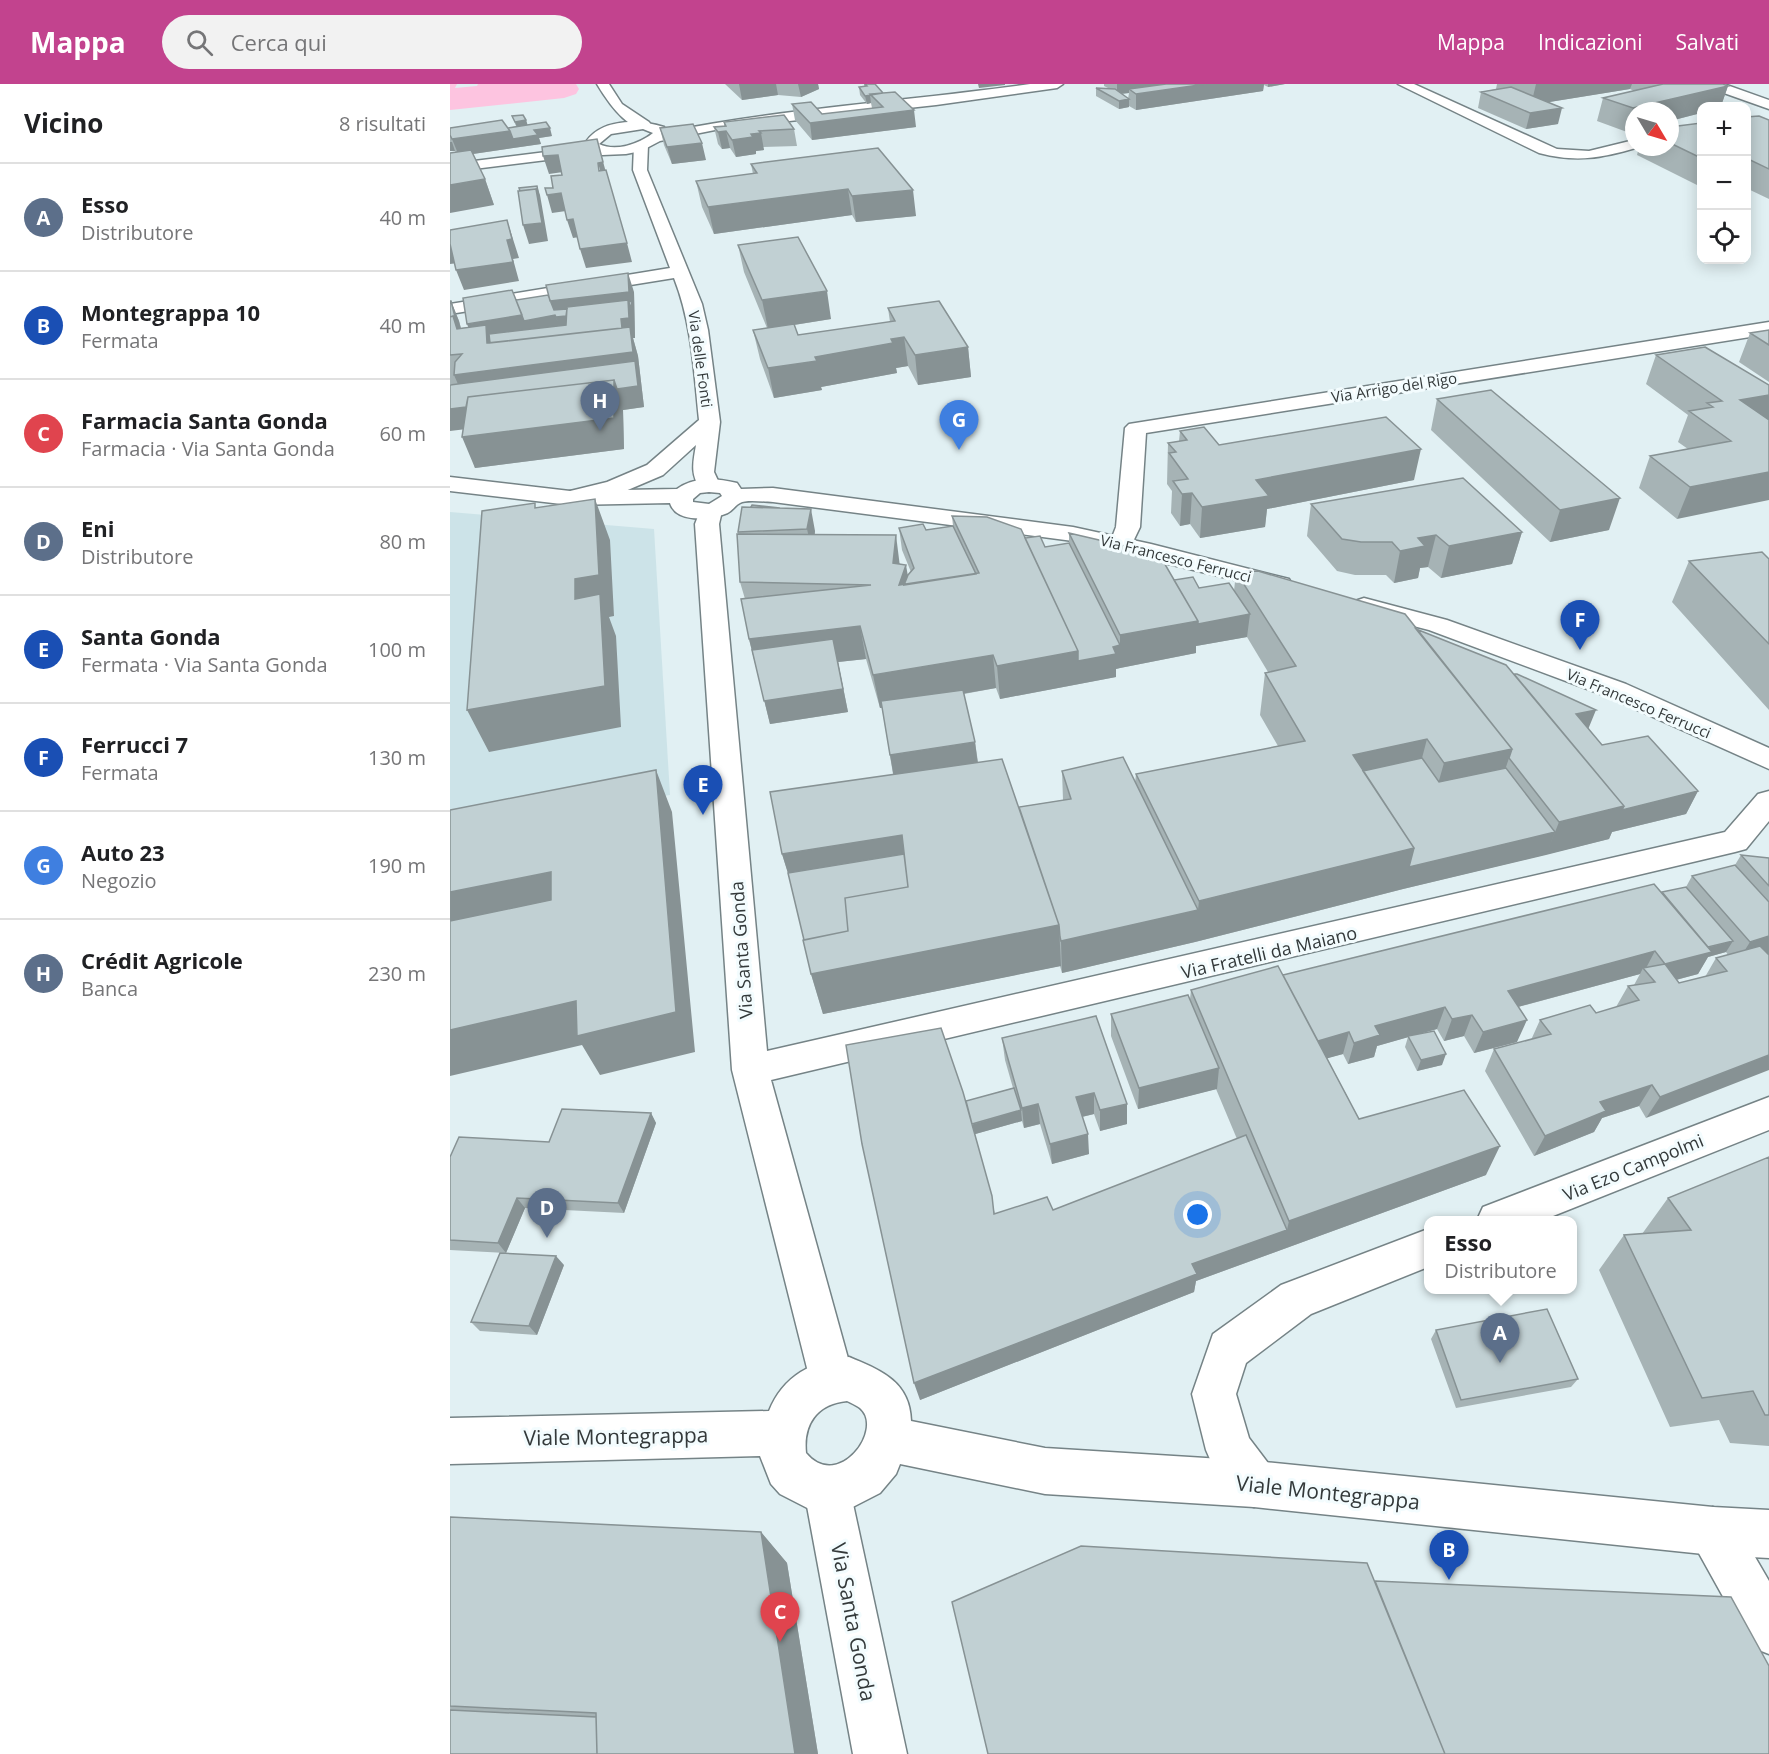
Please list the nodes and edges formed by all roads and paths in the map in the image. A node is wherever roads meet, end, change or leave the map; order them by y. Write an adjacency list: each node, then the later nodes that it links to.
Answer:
1 (603, 84): 6 (street)
2 (1057, 84): 8 (street)
3 (1404, 84): 12 (street)
4 (1712, 84): 5 (street)
5 (1769, 106): 7 (street)
6 (617, 108): 8 (street); 9 (street)
7 (1751, 111)
8 (652, 130): 9 (street); 11 (street)
9 (610, 131): 10 (street)
10 (592, 141): 13 (street); 14 (street)
11 (641, 145): 13 (street); 16 (street, Via delle Fonti)
12 (1625, 147)
13 (611, 151): 14 (street); 16 (street)
14 (515, 159): 15 (street)
15 (450, 168)
16 (640, 170): 17 (street, Via delle Fonti)
17 (680, 272): 18 (street); 20 (street, Via delle Fonti)
18 (450, 309)
19 (1769, 328): 24 (street, Via Arrigo del Rigo)
20 (710, 422): 22 (street, Via delle Fonti); 23 (street)
21 (450, 484): 23 (street, Via Francesco Ferrucci)
22 (709, 497): 23 (street, Via Francesco Ferrucci); 24 (street, Via Francesco Ferrucci); 29 (street, Via Santa Gonda)
23 (570, 498)
24 (1121, 545): 25 (street, Via Francesco Ferrucci)
25 (1299, 589)
26 (1345, 601): 27 (street, Via Francesco Ferrucci)
27 (1769, 759)
28 (1769, 801): 29 (street, Via Fratelli da Maiano)
29 (750, 1070): 33 (street, Via Santa Gonda)
30 (1769, 1113): 31 (street, Via Ezo Campolmi)
31 (1510, 1216)
32 (1424, 1250): 37 (street)
33 (832, 1380): 34 (street); 35 (street)
34 (783, 1433): 36 (street, Viale Montegrappa); 38 (street)
35 (889, 1439): 37 (street, Viale Montegrappa); 38 (street)
36 (450, 1441)
37 (1254, 1484): 39 (street, Viale Montegrappa)
38 (827, 1490): 42 (street, Via Santa Gonda)
39 (1713, 1531): 40 (street, Viale Montegrappa); 41 (street)
40 (1769, 1534)
41 (1769, 1629)
42 (880, 1754)

